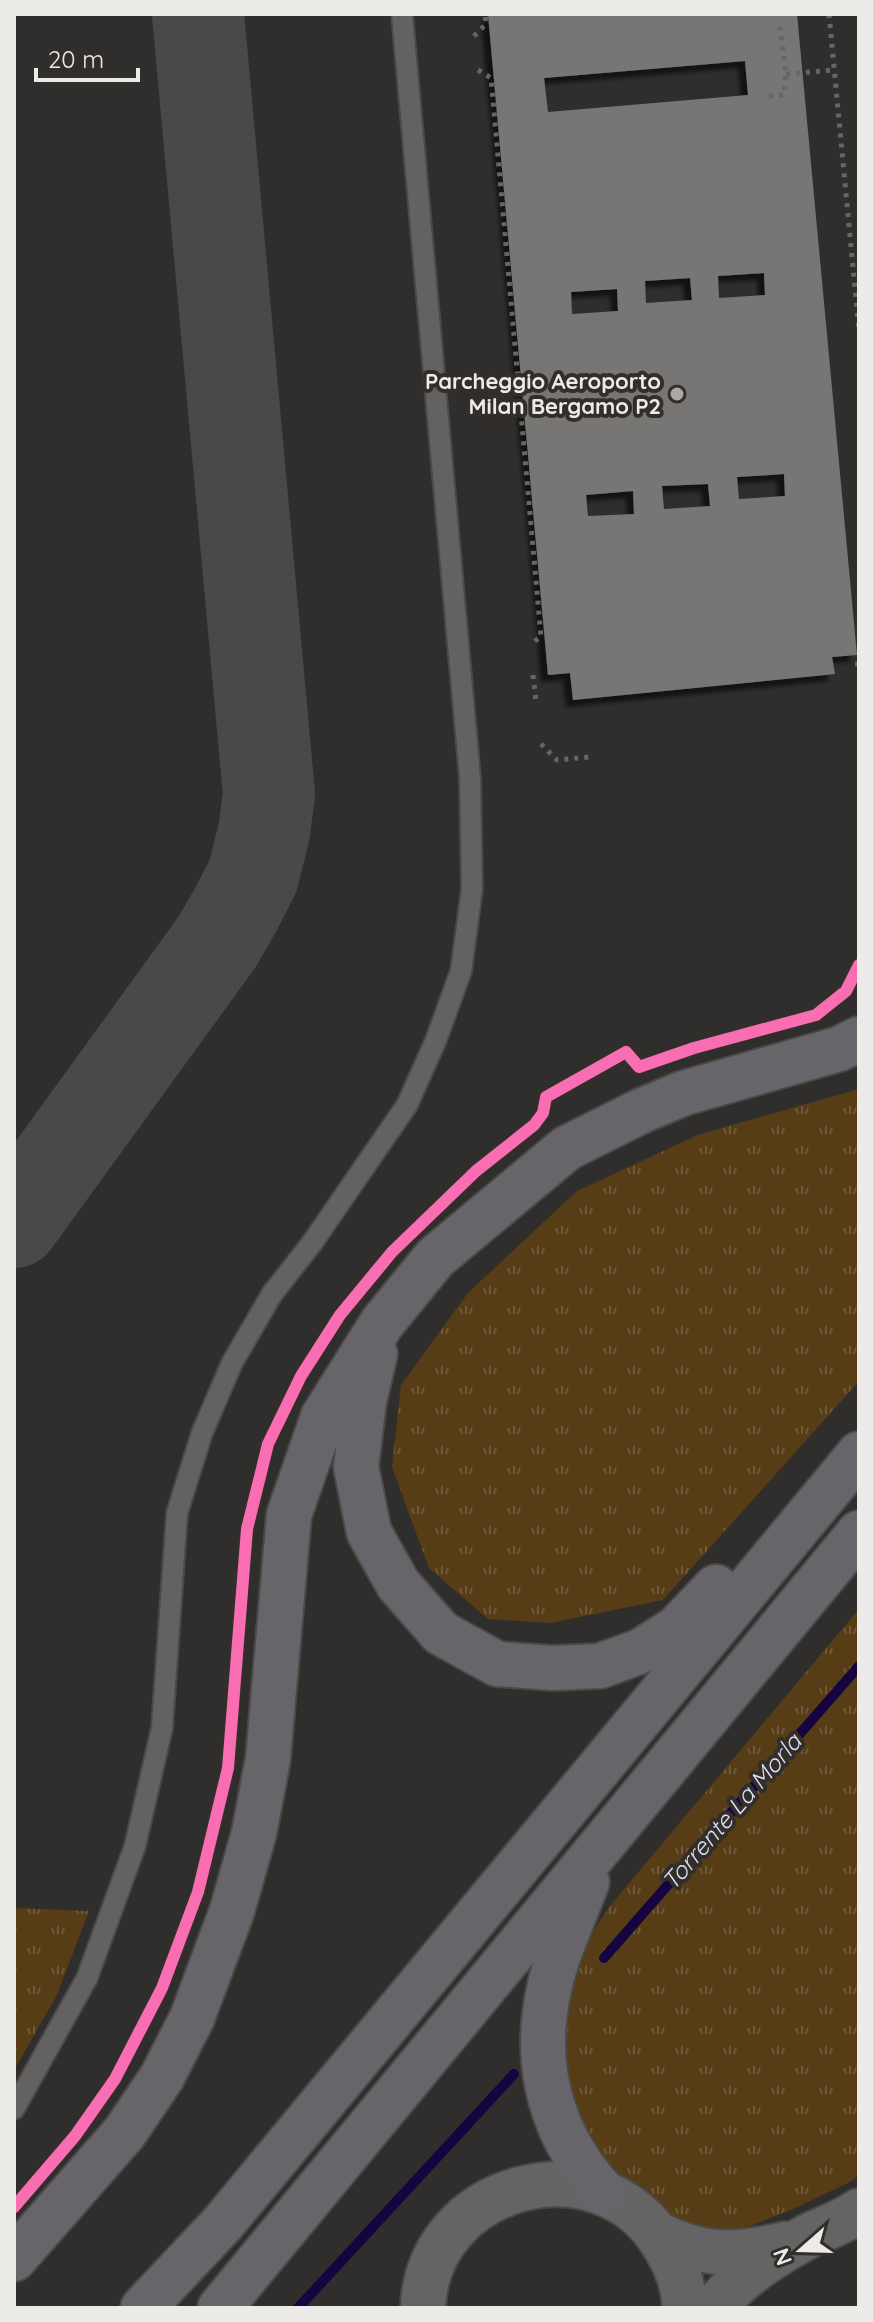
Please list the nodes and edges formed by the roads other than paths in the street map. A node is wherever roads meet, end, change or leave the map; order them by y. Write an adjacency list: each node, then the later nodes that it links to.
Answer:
1 (402, 14): 7 (lane)
2 (852, 1046): 3 (highway)
3 (382, 1323): 4 (highway); 12 (highway)
4 (852, 1462): 13 (highway)
5 (859, 1533): 6 (highway)
6 (599, 1850): 8 (highway); 14 (highway)
7 (14, 2109)
8 (604, 2193): 10 (main road); 15 (main road)
9 (859, 2211): 11 (main road)
10 (658, 2234): 11 (main road); 16 (main road)
11 (803, 2239): 17 (main road)
12 (14, 2259)
13 (143, 2308)
14 (220, 2308)
15 (423, 2308)
16 (685, 2308)
17 (714, 2308)

